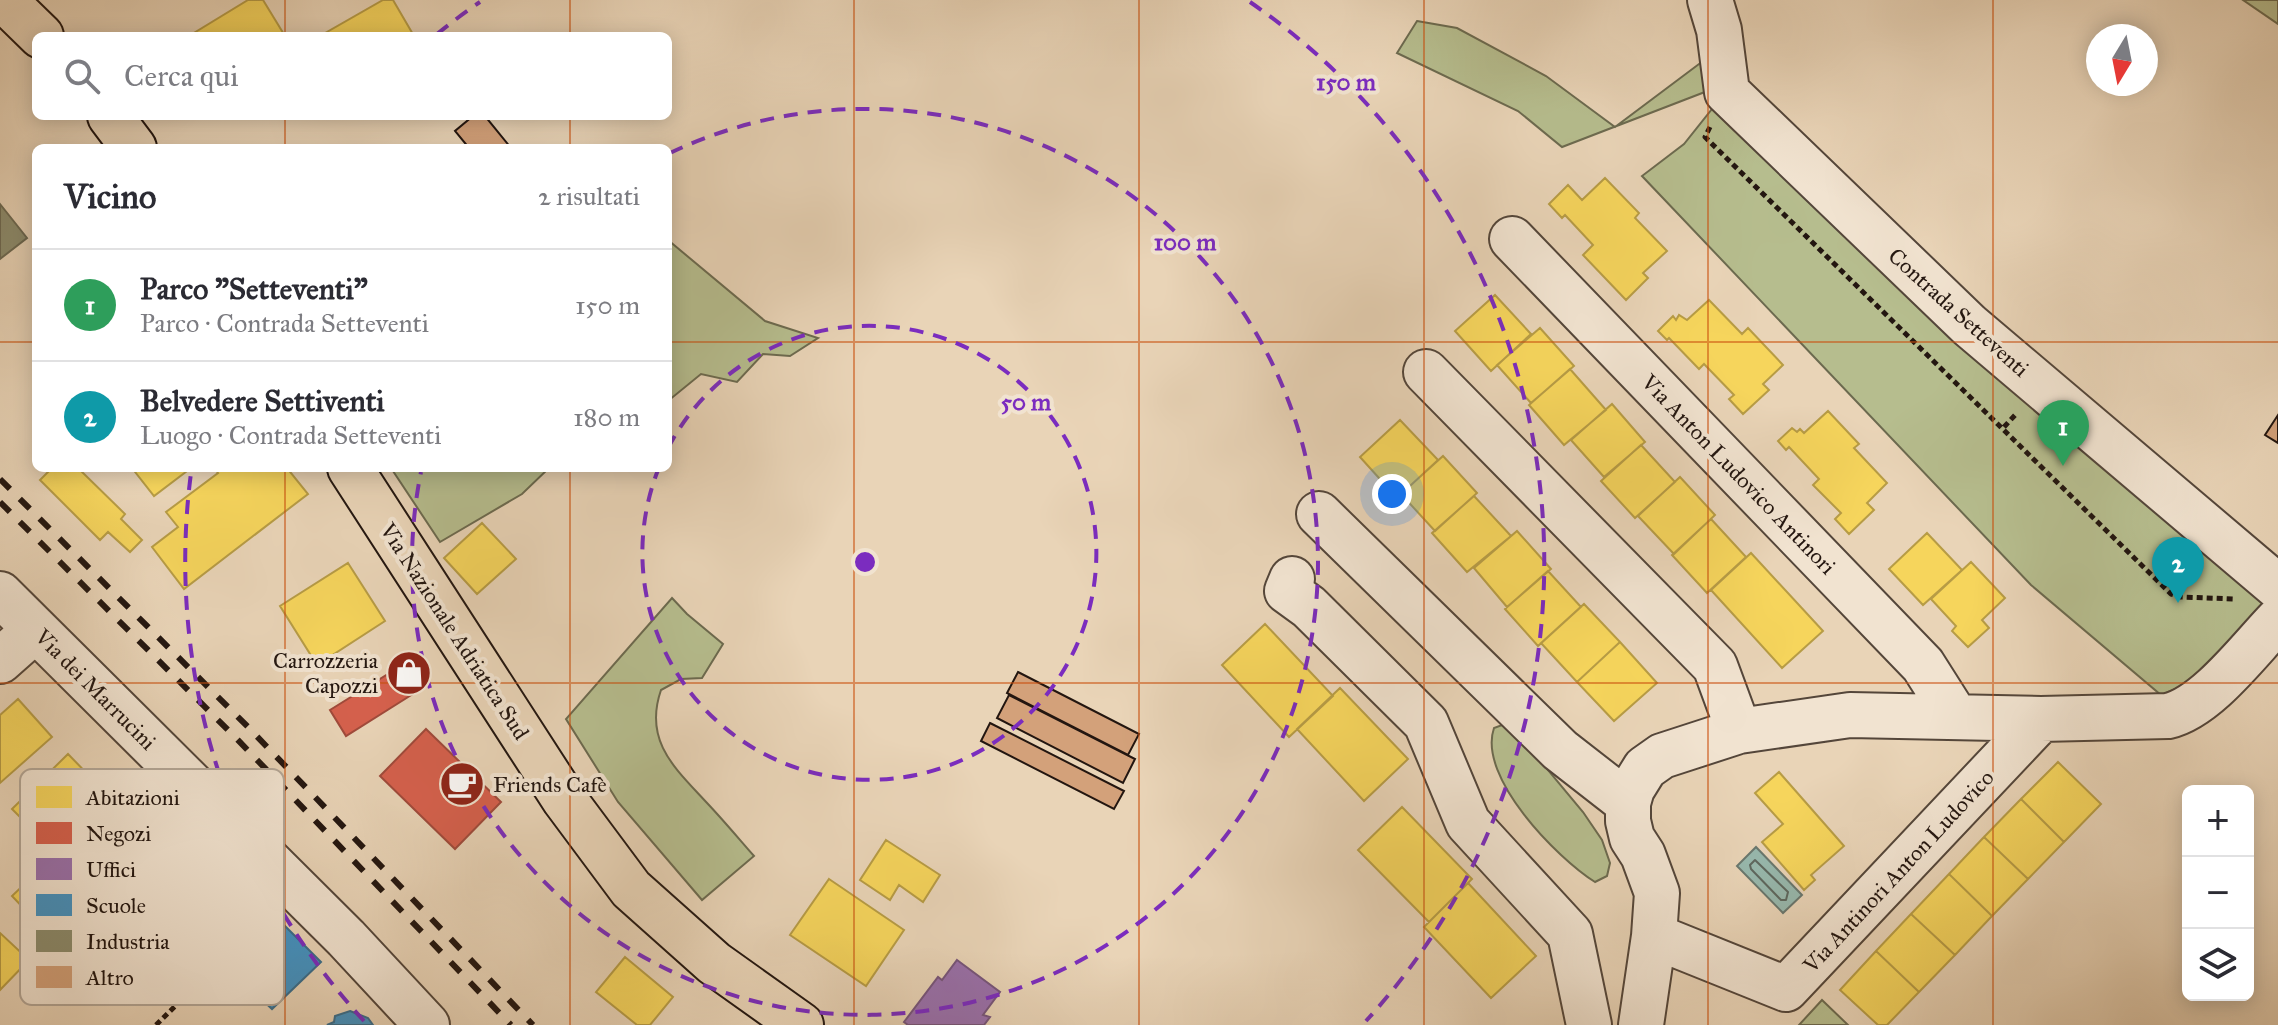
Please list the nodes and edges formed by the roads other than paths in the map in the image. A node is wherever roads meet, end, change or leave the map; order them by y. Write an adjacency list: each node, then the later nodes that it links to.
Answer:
1 (4, 0): 3 (main road)
2 (1710, 0): 11 (street, Contrada Setteventi)
3 (37, 32)
4 (113, 120): 5 (main road)
5 (131, 144)
6 (1512, 239): 16 (street, Via Anton Ludovico Antinori)
7 (1426, 372): 18 (street)
8 (353, 472): 24 (main road, Via Nazionale Adriatica Sud)
9 (1319, 514): 20 (street)
10 (1292, 579): 25 (street)
11 (2259, 593)
12 (0, 594): 14 (street, Via dei Marrucini)
13 (2278, 620): 17 (street)
14 (35, 630): 15 (street); 19 (street, Via dei Marrucini)
15 (0, 661)
16 (1956, 717): 17 (street); 18 (street)
17 (2041, 719): 22 (street, Via Antinori Anton Ludovico)
18 (1739, 731): 20 (street)
19 (175, 769)
20 (1628, 803): 22 (street)
21 (284, 877): 23 (street, Via dei Marrucini)
22 (1654, 936): 26 (street)
23 (427, 1025)
24 (801, 1025)
25 (1589, 1025)
26 (1641, 1025)

